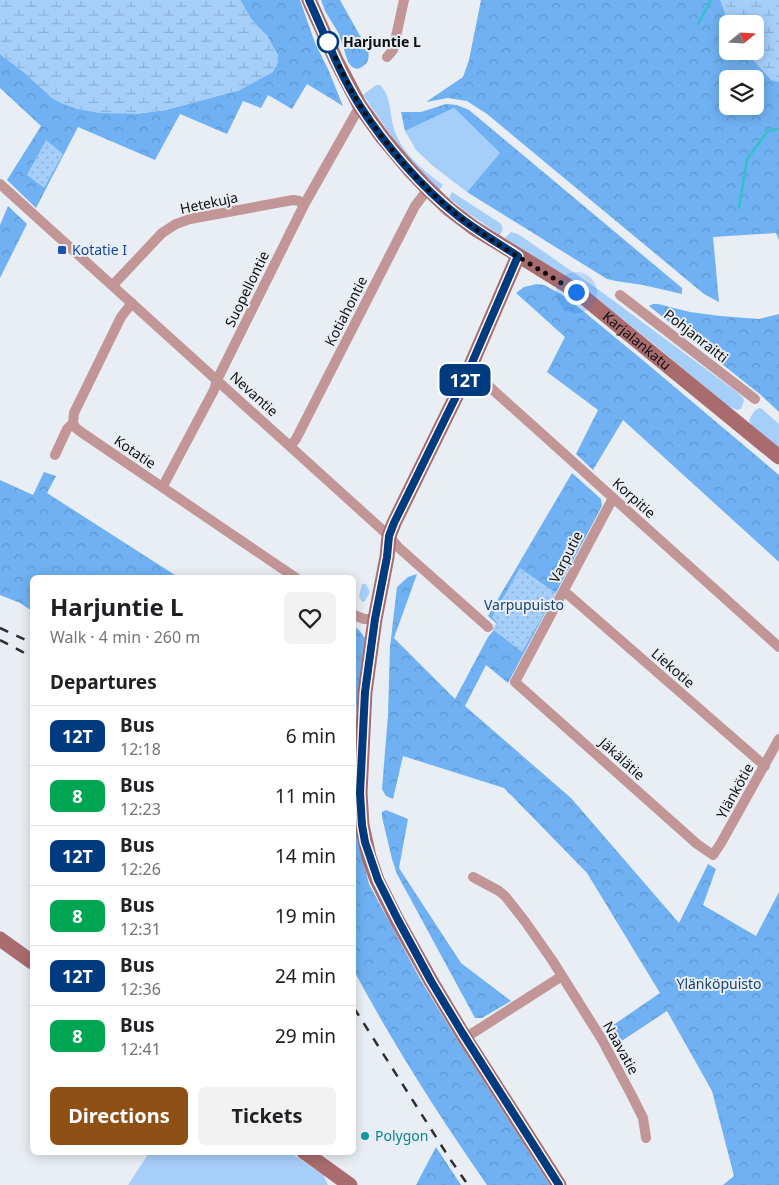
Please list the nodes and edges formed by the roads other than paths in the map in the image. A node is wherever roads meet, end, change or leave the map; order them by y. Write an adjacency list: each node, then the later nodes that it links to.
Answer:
1 (309, 0): 4 (street, Karjalankatu)
2 (404, 0): 3 (street)
3 (387, 57)
4 (360, 106): 6 (street, Karjalankatu); 7 (street, Suopellontie)
5 (0, 184): 9 (street, Nevantie)
6 (428, 189): 8 (street, Karjalankatu); 16 (street, Kotiahontie)
7 (304, 205): 9 (street, Hetekuja); 13 (street, Suopellontie)
8 (518, 256): 12 (street); 18 (street, Karjalankatu)
9 (113, 285): 11 (street, Nevantie)
10 (620, 294): 14 (street, Pohjanraitti)
11 (132, 303): 13 (street, Nevantie); 15 (street)
12 (468, 372): 20 (street, Korpitie); 21 (street)
13 (218, 380): 16 (street, Nevantie); 19 (street, Suopellontie)
14 (755, 399)
15 (73, 423): 17 (street); 19 (street, Kotatie)
16 (290, 446): 21 (street, Nevantie)
17 (54, 455)
18 (779, 457)
19 (163, 486): 22 (street, Kotatie)
20 (613, 498): 23 (street, Varputie); 27 (street, Korpitie)
21 (389, 536): 25 (street); 26 (street, Nevantie)
22 (292, 575)
23 (564, 591): 28 (street, Varputie); 30 (street, Liekotie)
24 (356, 616): 25 (street)
25 (375, 619): 36 (street)
26 (488, 627)
27 (779, 647)
28 (515, 682): 31 (street, Jäkälätie)
29 (779, 739): 30 (street, Ylänkötie)
30 (765, 766): 31 (street, Ylänkötie)
31 (713, 855)
32 (473, 877): 35 (street, Naavatie)
33 (0, 939): 34 (street)
34 (30, 961)
35 (562, 976): 36 (street); 37 (street, Naavatie)
36 (466, 1038): 40 (street)
37 (646, 1138)
38 (308, 1155): 39 (street)
39 (348, 1184)
40 (559, 1185)

